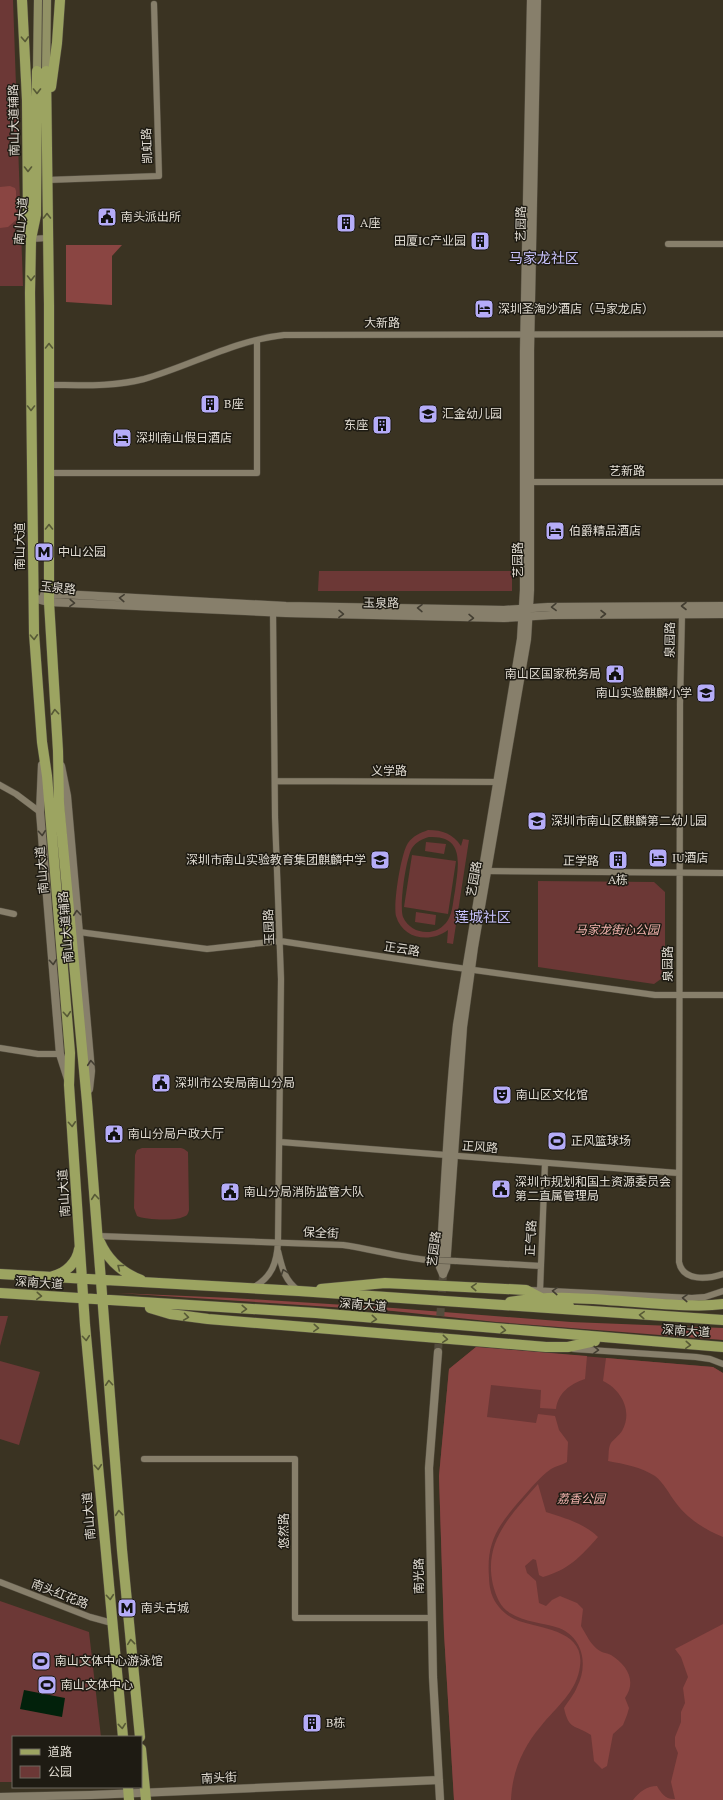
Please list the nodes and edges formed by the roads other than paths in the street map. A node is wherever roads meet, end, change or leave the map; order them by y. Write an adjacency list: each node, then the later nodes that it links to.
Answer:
1 (22, 0): 12 (main road, 南山大道辅路, one-way to 12)
2 (38, 0): 8 (main road, 南山大道)
3 (47, 0): 8 (main road, 南山大道)
4 (60, 0): 9 (main road)
5 (531, 0): 15 (street, 艺园路)
6 (537, 0): 15 (street, 艺园路)
7 (154, 4): 10 (street, 凯虹路)
8 (42, 71): 9 (main road, 南山大道)
9 (42, 111): 10 (main road, 南山大道); 12 (main road, 南山大道)
10 (47, 180): 11 (main road, 南山大道, one-way to 10)
11 (47, 238): 12 (street); 18 (main road, 南山大道, one-way to 11)
12 (31, 239): 22 (main road, 南山大道, one-way to 22)
13 (668, 244): 14 (street)
14 (723, 244)
15 (527, 334): 16 (street, 大新路); 17 (street, 大新路); 20 (street, 艺园路); 26 (street, 艺园路)
16 (723, 334)
17 (257, 340): 18 (street, 大新路); 19 (street)
18 (49, 385): 19 (main road, 南山大道)
19 (49, 473): 23 (main road, 南山大道, one-way to 19)
20 (530, 482): 21 (street, 艺新路); 26 (street, 艺园路)
21 (723, 482)
22 (33, 598): 23 (street, 玉泉路); 30 (main road, 南山大道, one-way to 30)
23 (49, 598): 25 (street, 玉泉路); 29 (main road, 南山大道, one-way to 23)
24 (723, 606): 26 (street, 玉泉路, one-way to 26)
25 (273, 609): 26 (street, 玉泉路); 31 (street, 玉园路)
26 (526, 613): 27 (street, 玉泉路, one-way to 27); 32 (street, 艺园路)
27 (682, 614): 28 (street, 玉泉路); 38 (street, 泉园路)
28 (723, 614)
29 (58, 751): 35 (main road, 南山大道); 36 (street, 南山大道辅路)
30 (43, 752): 34 (street, 南山大道辅路); 49 (main road, 南山大道, one-way to 49)
31 (275, 781): 32 (street, 义学路); 43 (street, 玉园路)
32 (499, 782): 37 (street, 艺园路)
33 (0, 785): 34 (street)
34 (40, 812): 48 (street, 南山大道辅路, one-way to 48)
35 (63, 853): 36 (main road); 50 (main road, 南山大道)
36 (73, 862): 42 (street, 南山大道辅路, one-way to 36)
37 (484, 871): 38 (street, 正学路); 44 (street, 艺园路)
38 (680, 872): 39 (street, 正学路); 45 (street, 泉园路)
39 (723, 873)
40 (0, 912): 41 (street)
41 (14, 914)
42 (79, 932): 43 (street, 正云路); 50 (street, 南山大道辅路, one-way to 42)
43 (280, 941): 44 (street, 正云路); 51 (street, 玉园路)
44 (468, 970): 45 (street, 正云路); 52 (street, 艺园路)
45 (679, 995): 46 (street, 正云路); 54 (street, 泉园路)
46 (723, 995)
47 (0, 1048): 48 (street)
48 (60, 1054): 49 (street, 南山大道辅路)
49 (69, 1085): 56 (main road, 南山大道, one-way to 56)
50 (87, 1102): 55 (main road, 南山大道, one-way to 50)
51 (280, 1142): 52 (street, 正风路); 57 (street, 玉园路)
52 (450, 1156): 52 (street, 艺园路); 53 (street, 正风路)
53 (545, 1163): 54 (street, 正风路); 58 (street, 正气路)
54 (678, 1173): 60 (street, 泉园路)
55 (98, 1236): 57 (street, 保全街); 63 (main road, 南山大道); 64 (main road, one-way to 55)
56 (81, 1241): 61 (main road); 62 (main road, 南山大道)
57 (278, 1245): 58 (street, 保全街, bridge); 65 (street); 66 (street, one-way to 57)
58 (541, 1266): 69 (street, 正气路)
59 (0, 1274): 61 (main road, 深南大道)
60 (723, 1274)
61 (46, 1277): 62 (main road, 深南大道)
62 (82, 1279): 63 (main road, 深南大道); 70 (main road, 南山大道)
63 (101, 1280): 64 (main road, 深南大道); 71 (main road, 南山大道)
64 (155, 1283): 65 (main road, 深南大道)
65 (251, 1289): 66 (main road, 深南大道)
66 (299, 1291): 69 (main road, one-way to 66); 74 (main road, 深南大道)
67 (723, 1291): 69 (street, one-way to 69)
68 (0, 1293): 70 (main road, 深南大道, one-way to 70)
69 (541, 1295): 73 (main road); 74 (main road); 75 (main road)
70 (84, 1299): 71 (main road, 深南大道); 88 (main road, 南山大道, one-way to 88)
71 (102, 1299): 72 (main road, 深南大道); 90 (main road, 南山大道, one-way to 71)
72 (135, 1302): 76 (main road, 深南大道, one-way to 76); 78 (main road, one-way to 78)
73 (721, 1304)
74 (495, 1305): 75 (main road, 深南大道)
75 (582, 1311): 77 (main road, 深南大道, one-way to 75)
76 (316, 1313): 78 (main road); 79 (main road, 深南大道, one-way to 79)
77 (723, 1320)
78 (266, 1324): 81 (main road, one-way to 81)
79 (607, 1338): 80 (main road, 深南大道, one-way to 80); 81 (main road)
80 (718, 1347): 83 (main road)
81 (557, 1348): 84 (street, one-way to 84)
82 (438, 1352): 87 (street, 南光路)
83 (723, 1352)
84 (723, 1364)
85 (144, 1459): 87 (street, 悠然路)
86 (0, 1582): 88 (street, 南头红花路)
87 (432, 1618): 92 (street, 南光路)
88 (112, 1623): 89 (main road, 南山大道, one-way to 89)
89 (123, 1736)
90 (140, 1736)
91 (142, 1758): 94 (main road)
92 (439, 1780): 94 (street, 南头街); 96 (street, 南光路)
93 (129, 1793): 94 (street, 南头街); 95 (street, 南头街)
94 (146, 1796)
95 (0, 1797)
96 (440, 1800)

